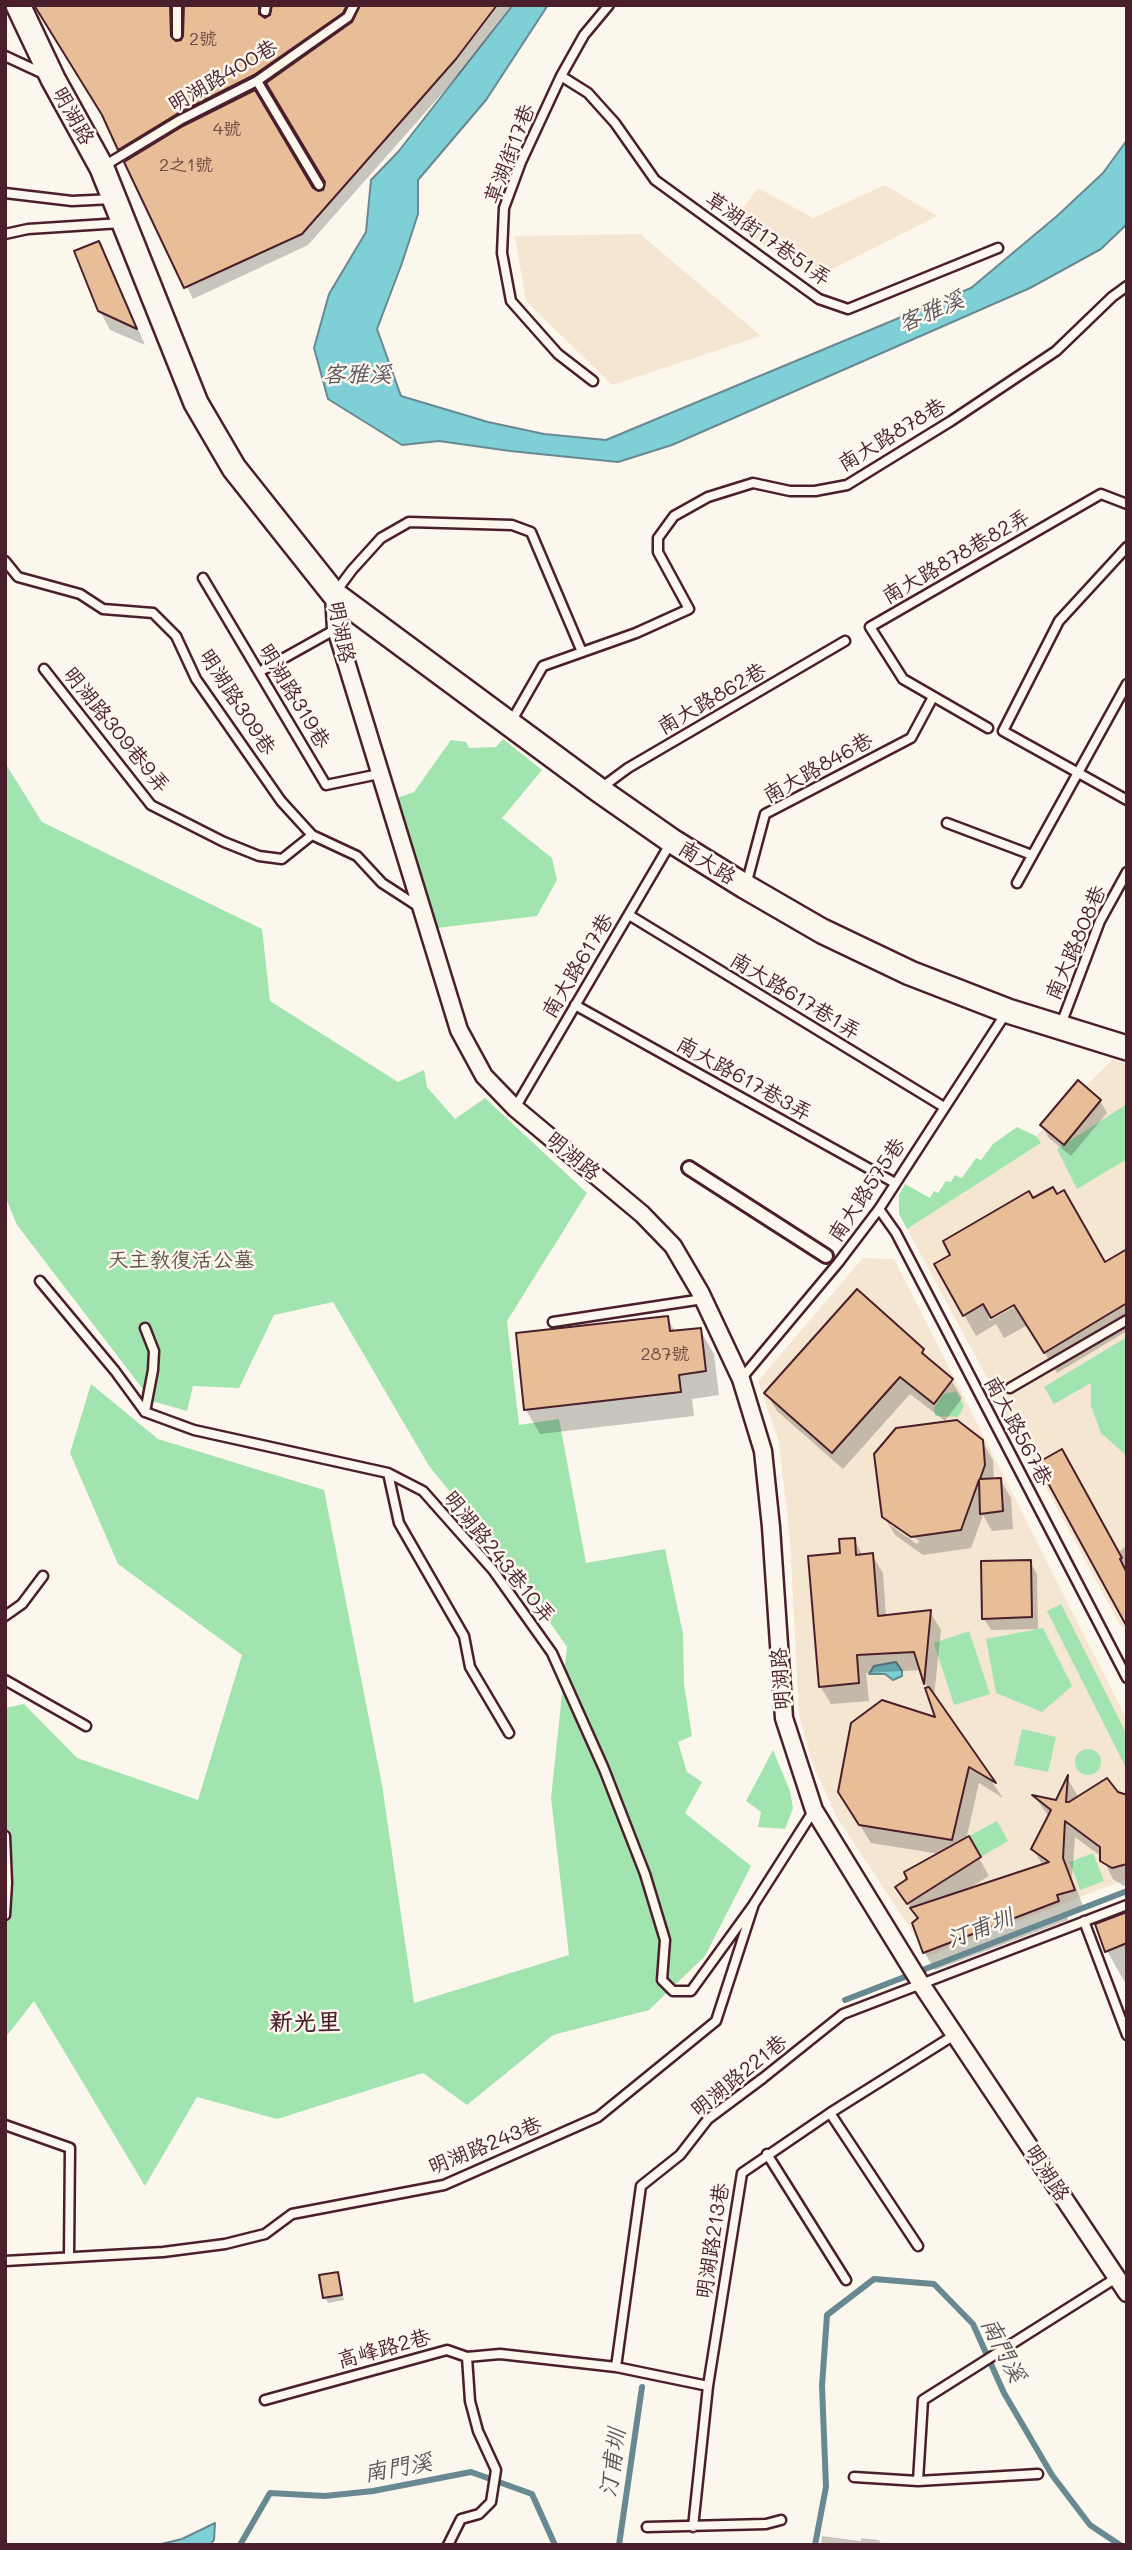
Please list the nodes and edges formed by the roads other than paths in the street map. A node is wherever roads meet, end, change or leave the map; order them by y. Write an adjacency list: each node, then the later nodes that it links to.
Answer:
1 (18, 5): 10 (main road, 明湖路)
2 (177, 5): 7 (lane)
3 (344, 5): 6 (lane)
4 (354, 5): 6 (lane, 明湖路400巷)
5 (609, 5): 9 (lane, 草湖街17巷)
6 (348, 17): 11 (lane, 明湖路400巷)
7 (177, 36)
8 (5, 56): 10 (lane)
9 (561, 76): 18 (lane, 草湖街17巷51弄); 20 (lane, 草湖街17巷)
10 (53, 79): 12 (main road, 明湖路)
11 (257, 81): 12 (lane, 明湖路400巷); 13 (lane)
12 (102, 167): 15 (main road, 明湖路)
13 (319, 185)
14 (5, 193): 15 (lane)
15 (113, 199): 16 (main road, 明湖路)
16 (124, 223): 17 (lane); 25 (main road, 明湖路)
17 (5, 234)
18 (998, 248)
19 (1127, 286): 28 (lane, 南大路878巷)
20 (593, 381)
21 (1127, 504): 32 (lane, 南大路878巷82弄)
22 (1127, 547): 35 (lane)
23 (5, 561): 40 (lane, 明湖路309巷)
24 (203, 578): 30 (lane, 明湖路319巷)
25 (334, 594): 26 (street, 明湖路); 28 (lane); 33 (main road, 南大路)
26 (336, 629): 30 (lane); 36 (street, 明湖路)
27 (845, 641): 37 (lane, 南大路862巷)
28 (582, 652): 33 (lane, 南大路878巷)
29 (44, 669): 40 (lane, 明湖路309巷9弄)
30 (259, 672): 36 (lane, 明湖路319巷)
31 (1127, 684): 35 (lane)
32 (933, 696): 34 (lane, 南大路878巷82弄); 45 (lane, 南大路846巷)
33 (510, 723): 37 (main road, 南大路)
34 (988, 728)
35 (1078, 773): 38 (lane); 42 (lane)
36 (379, 774): 46 (street, 明湖路)
37 (599, 790): 41 (main road, 南大路)
38 (1127, 800)
39 (947, 823): 42 (lane)
40 (312, 835): 46 (lane, 明湖路309巷)
41 (672, 841): 45 (main road, 南大路); 47 (lane, 南大路617巷)
42 (1032, 855): 44 (lane)
43 (1127, 872): 50 (lane, 南大路808巷)
44 (1017, 883)
45 (746, 887): 49 (main road, 南大路)
46 (420, 907): 53 (street, 明湖路)
47 (629, 915): 48 (lane, 南大路617巷); 52 (lane, 南大路617巷1弄)
48 (575, 1005): 53 (lane, 南大路617巷); 55 (lane, 南大路617巷3弄)
49 (1008, 1011): 50 (main road, 南大路); 52 (lane, 南大路575巷)
50 (1060, 1028): 51 (main road, 南大路)
51 (1127, 1048)
52 (944, 1107): 55 (lane, 南大路575巷)
53 (515, 1108): 59 (street, 明湖路)
54 (689, 1168): 57 (street)
55 (895, 1183): 56 (lane, 南大路575巷)
56 (879, 1209): 63 (lane, 南大路575巷); 70 (lane, 南大路567巷)
57 (826, 1256)
58 (40, 1281): 65 (lane)
59 (703, 1299): 61 (lane); 63 (street, 明湖路)
60 (1127, 1320): 64 (lane)
61 (553, 1322)
62 (145, 1328): 65 (lane)
63 (741, 1379): 75 (street, 明湖路)
64 (1010, 1388)
65 (145, 1412): 66 (lane, 明湖路243巷10弄)
66 (388, 1473): 74 (lane); 77 (lane, 明湖路243巷10弄)
67 (43, 1576): 68 (lane)
68 (5, 1616)
69 (1127, 1655): 70 (lane)
70 (1118, 1660): 71 (lane, 南大路567巷)
71 (1127, 1678)
72 (5, 1680): 73 (lane)
73 (86, 1726)
74 (509, 1733)
75 (814, 1810): 77 (lane, 明湖路243巷); 81 (street, 明湖路)
76 (5, 1836): 79 (lane)
77 (754, 1904): 88 (lane, 明湖路243巷)
78 (1127, 1905): 80 (lane, 明湖路221巷)
79 (5, 1915)
80 (1084, 1921): 81 (lane, 明湖路221巷); 83 (lane)
81 (921, 1984): 82 (street, 明湖路); 94 (lane, 明湖路221巷)
82 (956, 2034): 84 (lane, 明湖路213巷); 90 (street, 明湖路)
83 (1127, 2035)
84 (830, 2113): 86 (lane, 明湖路213巷); 87 (lane)
85 (5, 2125): 88 (lane)
86 (767, 2154): 91 (lane); 95 (lane, 明湖路213巷)
87 (918, 2246)
88 (69, 2256): 89 (lane, 明湖路243巷)
89 (5, 2261)
90 (1116, 2277): 92 (street, 明湖路); 99 (lane)
91 (846, 2280)
92 (1127, 2294)
93 (467, 2357): 94 (lane, 高峰路2巷); 96 (lane, 高峰路2巷); 103 (lane)
94 (616, 2367): 95 (lane, 高峰路2巷)
95 (708, 2386): 102 (lane, 明湖路213巷)
96 (265, 2400)
97 (1038, 2474): 99 (lane)
98 (854, 2477): 99 (lane)
99 (918, 2481)
100 (781, 2520): 102 (lane)
101 (647, 2527): 102 (lane)
102 (693, 2527)
103 (448, 2545)

